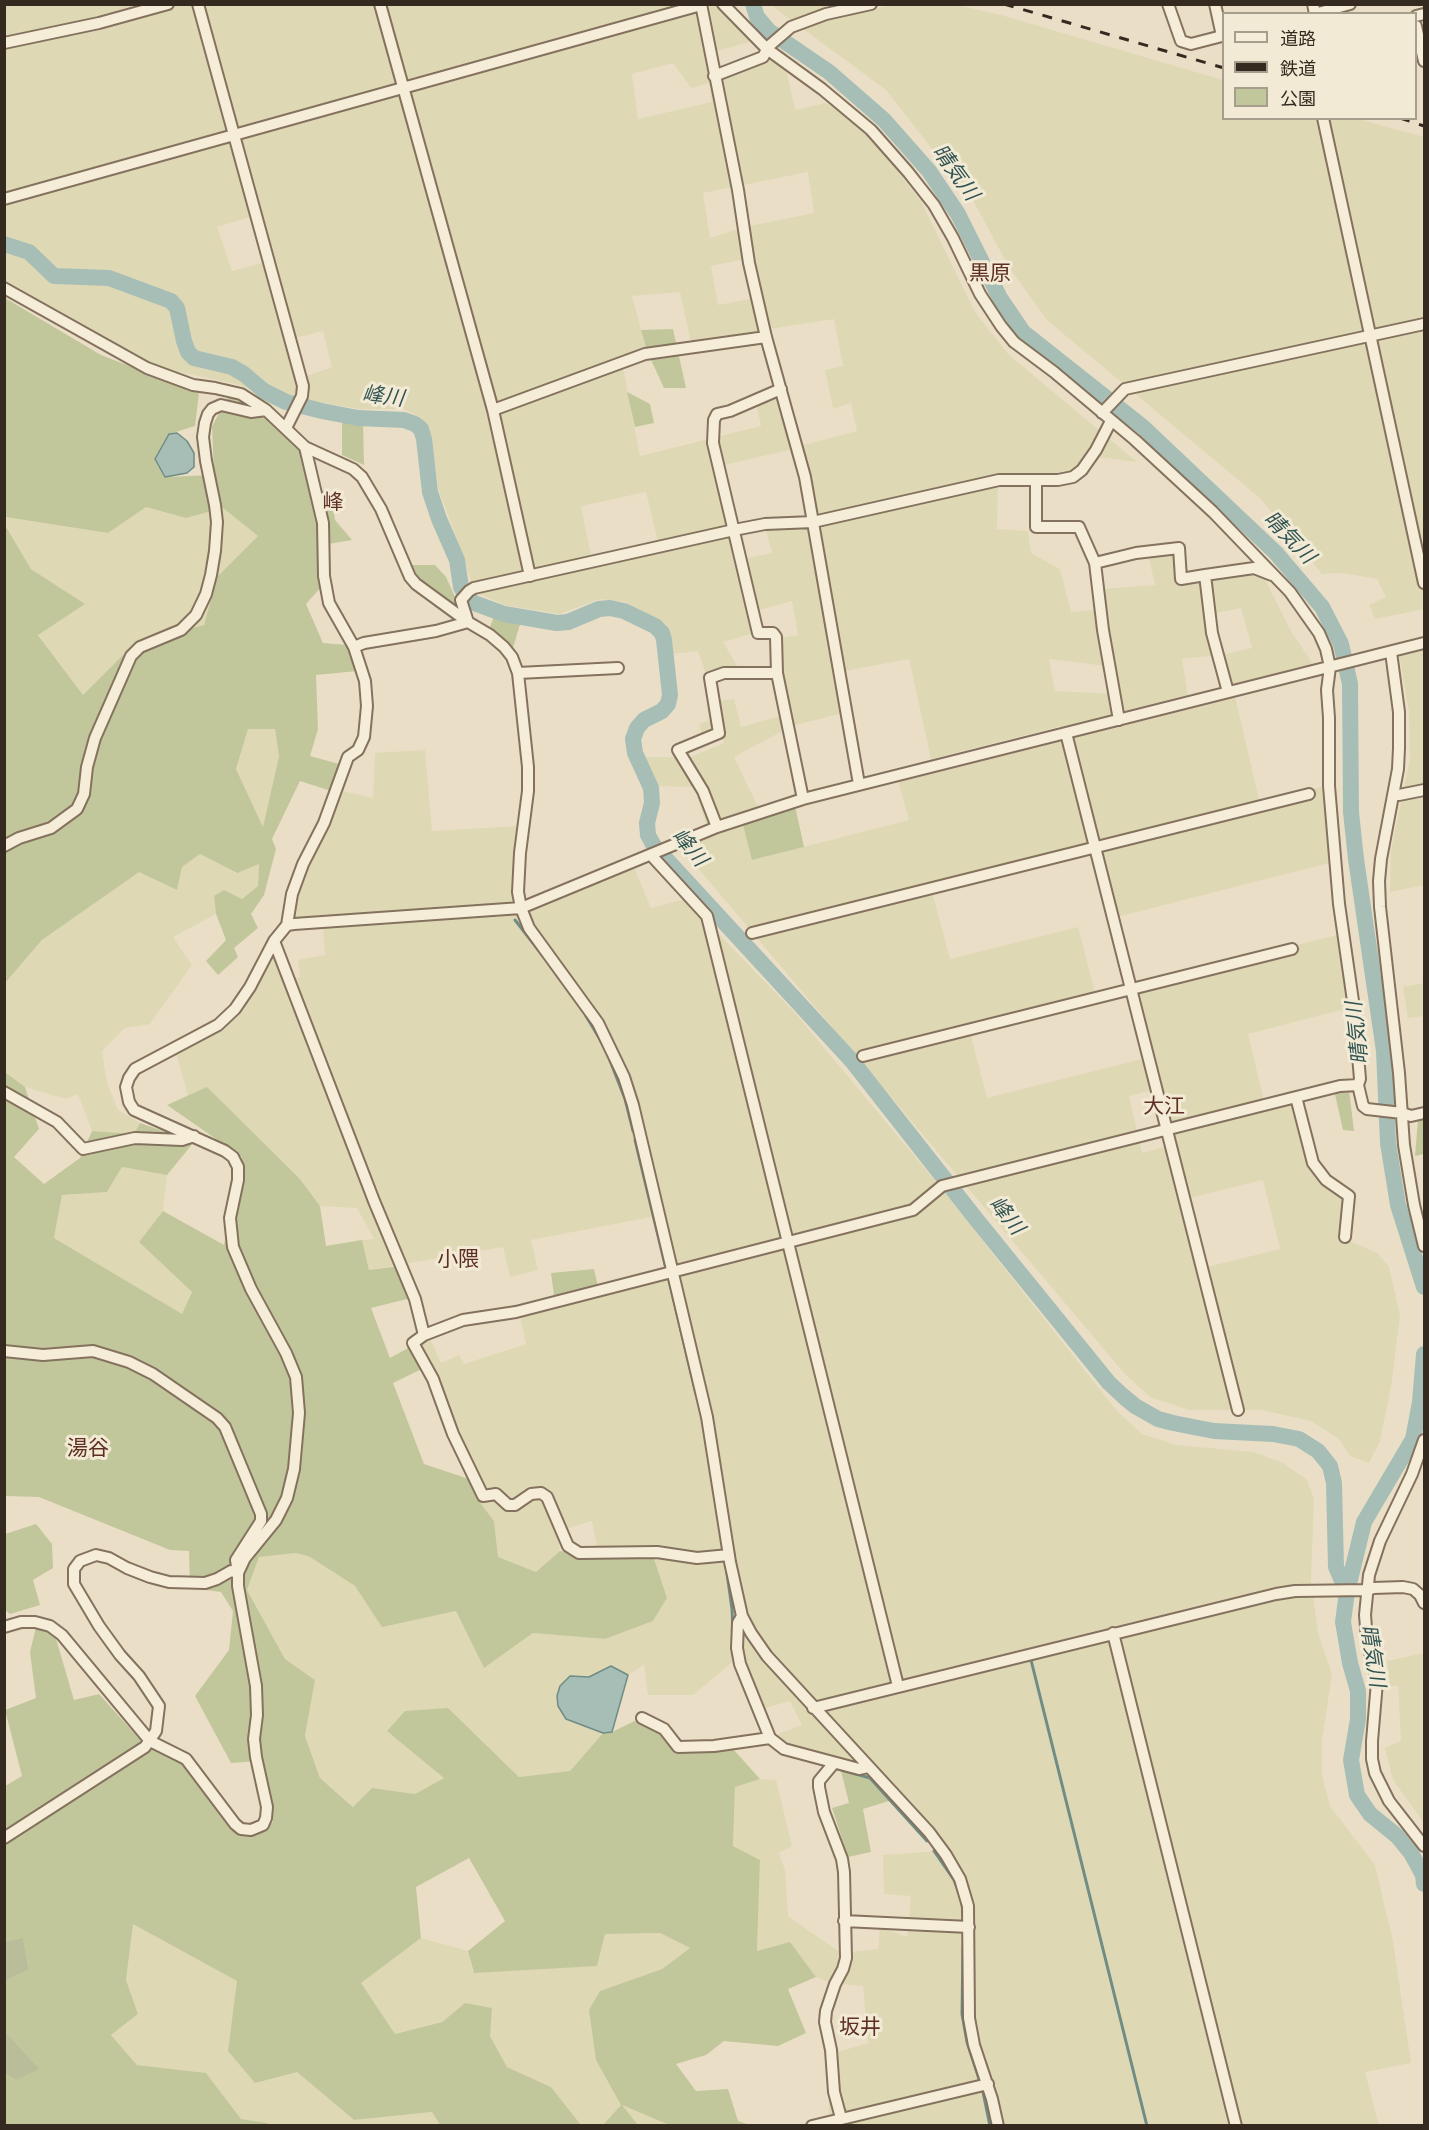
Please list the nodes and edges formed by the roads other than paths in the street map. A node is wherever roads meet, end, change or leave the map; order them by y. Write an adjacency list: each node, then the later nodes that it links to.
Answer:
1 (168, 4): 11 (street)
2 (198, 4): 18 (street)
3 (380, 4): 16 (street)
4 (723, 4): 13 (street)
5 (872, 4): 13 (street)
6 (1168, 4): 7 (street)
7 (1215, 4)
8 (1350, 4): 10 (street)
9 (701, 5): 15 (street); 16 (street)
10 (1322, 12)
11 (4, 43)
12 (1418, 43): 14 (street)
13 (768, 48): 15 (street); 27 (street)
14 (1425, 61)
15 (714, 76): 23 (street)
16 (402, 88): 18 (street); 26 (street)
17 (1323, 120): 22 (street)
18 (234, 135): 19 (street); 28 (street)
19 (4, 199)
20 (4, 288): 25 (street)
21 (1425, 324): 22 (street)
22 (1371, 336): 27 (street); 37 (street)
23 (766, 337): 24 (street); 26 (street)
24 (781, 388): 31 (street); 32 (street)
25 (266, 410): 28 (street); 55 (street)
26 (493, 410): 35 (street)
27 (1106, 415): 30 (street); 36 (street)
28 (286, 428): 29 (street)
29 (305, 447): 38 (street); 40 (street)
30 (1036, 480): 31 (street); 33 (street)
31 (813, 522): 32 (street); 49 (street)
32 (734, 530): 35 (street); 45 (street)
33 (1095, 563): 34 (street); 47 (street)
34 (1205, 575): 36 (street); 46 (street)
35 (530, 576): 38 (street)
36 (1276, 577): 42 (street)
37 (1425, 583)
38 (468, 622): 40 (street); 44 (street)
39 (1425, 643): 41 (street)
40 (354, 647): 59 (street)
41 (1390, 652): 42 (street); 52 (street)
42 (1330, 667): 46 (street); 65 (street)
43 (618, 668): 44 (street)
44 (518, 673): 58 (street)
45 (777, 673): 53 (street); 54 (street)
46 (1228, 692): 47 (street)
47 (1119, 720): 48 (street)
48 (1066, 733): 49 (street); 56 (street)
49 (860, 784): 53 (street)
50 (1425, 790): 52 (street)
51 (1309, 794): 56 (street)
52 (1394, 794): 68 (street)
53 (803, 799): 54 (street)
54 (717, 826): 57 (street)
55 (4, 846)
56 (1095, 847): 60 (street); 63 (street)
57 (651, 855): 58 (street); 73 (street)
58 (521, 908): 59 (street); 75 (street)
59 (287, 926): 61 (street)
60 (752, 933)
61 (274, 941): 71 (street); 76 (street)
62 (1292, 949): 63 (street)
63 (1131, 989): 64 (street); 70 (street)
64 (863, 1056)
65 (1358, 1085): 67 (street); 68 (street)
66 (4, 1092): 71 (street)
67 (1296, 1097): 70 (street); 72 (street)
68 (1399, 1113): 69 (street); 74 (street)
69 (1425, 1113)
70 (1166, 1130): 73 (street); 78 (street)
71 (194, 1136): 81 (street)
72 (1345, 1237)
73 (788, 1242): 75 (street); 87 (street)
74 (1425, 1246)
75 (673, 1271): 76 (street); 80 (street)
76 (424, 1335): 80 (street)
77 (4, 1351): 81 (street)
78 (1238, 1410)
79 (1425, 1440): 82 (street)
80 (729, 1555): 84 (street)
81 (238, 1573): 91 (street); 91 (street)
82 (1365, 1590): 83 (street); 86 (street); 95 (street)
83 (1425, 1603)
84 (742, 1616): 88 (street); 90 (street)
85 (4, 1627): 91 (street)
86 (1113, 1634): 87 (street); 102 (street)
87 (898, 1686): 88 (street)
88 (813, 1708): 93 (street)
89 (642, 1718): 90 (street)
90 (770, 1738): 92 (street)
91 (150, 1741): 94 (street)
92 (834, 1763): 93 (street); 96 (street)
93 (868, 1767): 97 (street)
94 (4, 1838)
95 (1425, 1846)
96 (844, 1921): 97 (street); 99 (street)
97 (969, 1927): 98 (street)
98 (988, 2084): 99 (street); 101 (street)
99 (841, 2118): 100 (street)
100 (812, 2126)
101 (998, 2126)
102 (1236, 2126)

